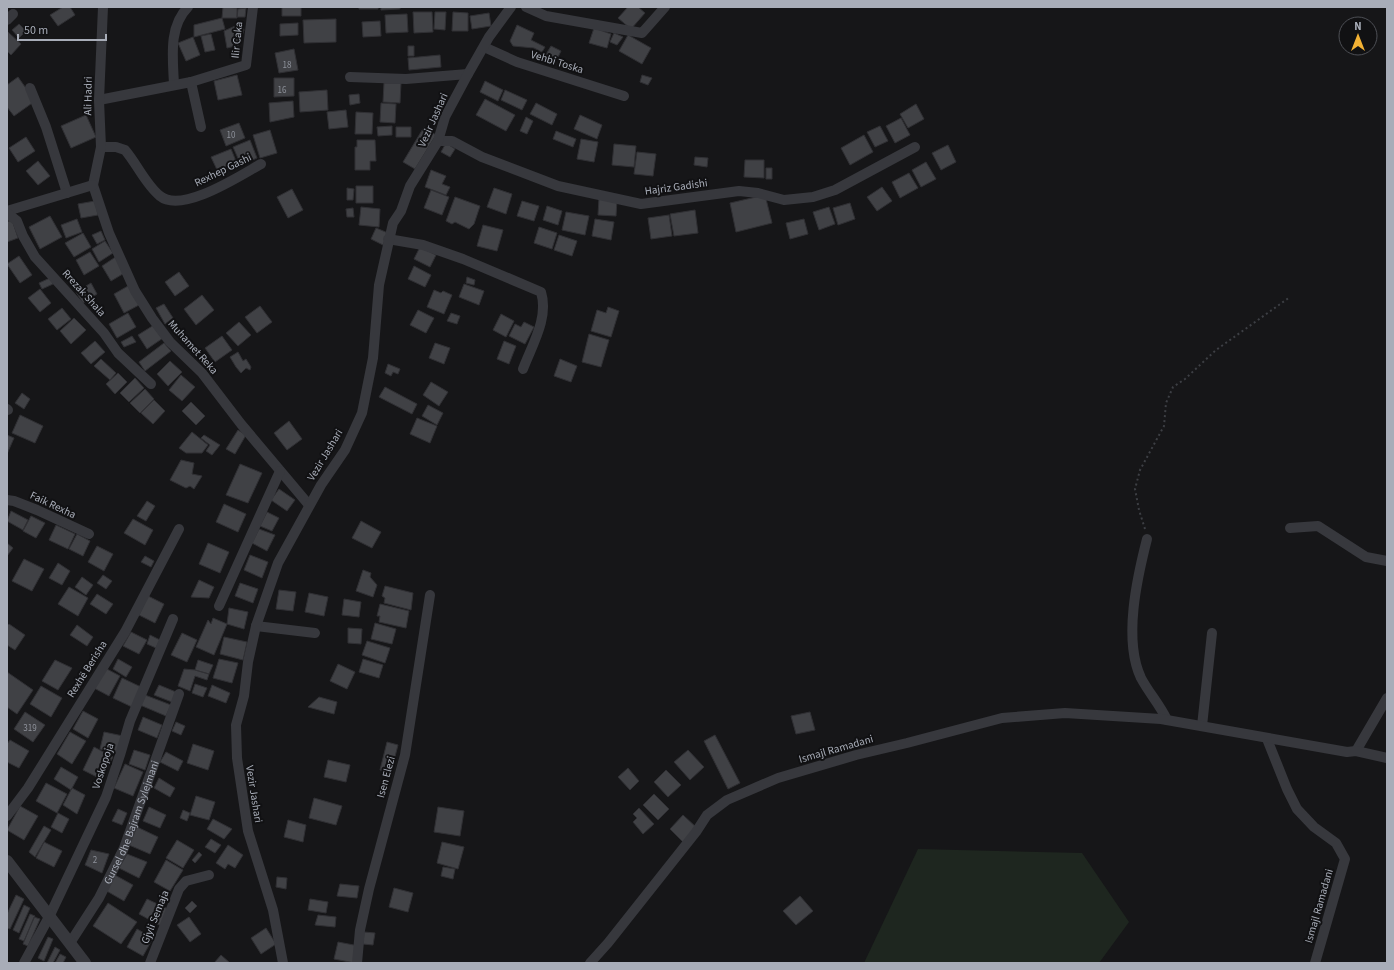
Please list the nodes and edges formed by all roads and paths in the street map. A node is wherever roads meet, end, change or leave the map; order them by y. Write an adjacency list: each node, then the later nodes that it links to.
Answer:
1 (103, 7): 14 (street, Ali Hadri)
2 (188, 7): 11 (street)
3 (253, 7): 10 (street, Ilir Caka)
4 (511, 7): 7 (street, Vezir Jashari)
5 (526, 7): 6 (street)
6 (665, 7)
7 (484, 47): 8 (street, Vezir Jashari); 13 (street, Vehbi Toska)
8 (468, 74): 9 (street, Vezir Jashari); 16 (street, Vezir Jashari)
9 (350, 77)
10 (190, 82): 11 (street, Ilir Caka); 15 (street)
11 (174, 85): 14 (street, Ilir Caka)
12 (30, 88): 21 (street)
13 (624, 96)
14 (99, 100): 17 (street, Ali Hadri)
15 (201, 127)
16 (438, 141): 18 (street, Hajriz Gadishi); 23 (street, Vezir Jashari)
17 (100, 147): 19 (street, Rexhep Gashi); 20 (street, Ali Hadri)
18 (914, 147)
19 (262, 164)
20 (93, 185): 21 (street); 27 (street, Muhamet Reka)
21 (67, 193): 22 (street)
22 (7, 212): 26 (street, Rrezak Shala)
23 (388, 239): 25 (street); 29 (street, Vezir Jashari)
24 (1290, 297): 33 (path)
25 (523, 369)
26 (151, 384)
27 (280, 471): 29 (street, Muhamet Reka); 36 (street)
28 (7, 500): 32 (street, Faik Rexha)
29 (309, 505): 38 (street, Vezir Jashari)
30 (1290, 528): 34 (street)
31 (180, 529): 48 (street, Rexhë Berisha)
32 (89, 534)
33 (1147, 539): 43 (street)
34 (1387, 561)
35 (430, 595): 57 (street, Isen Elezi)
36 (219, 606)
37 (173, 619): 51 (street, Voskopoja)
38 (256, 626): 39 (street); 56 (street, Vezir Jashari)
39 (315, 633)
40 (1212, 633): 44 (street)
41 (179, 694): 52 (street, Gursel dhe Bajram Sylejmani)
42 (1387, 698): 46 (street)
43 (1167, 720): 44 (street, Ismajl Ramadani); 58 (street, Ismajl Ramadani)
44 (1202, 726): 45 (street, Ismajl Ramadani)
45 (1267, 738): 46 (street, Ismajl Ramadani); 59 (street, Ismajl Ramadani)
46 (1356, 751): 47 (street, Ismajl Ramadani)
47 (1387, 758)
48 (7, 816)
49 (7, 861): 51 (street)
50 (209, 875): 55 (street, Gjyli Semaja)
51 (49, 917): 52 (street); 53 (street)
52 (70, 943): 54 (street)
53 (24, 963)
54 (85, 963)
55 (150, 963)
56 (283, 963)
57 (357, 963)
58 (590, 963)
59 (1315, 963)

